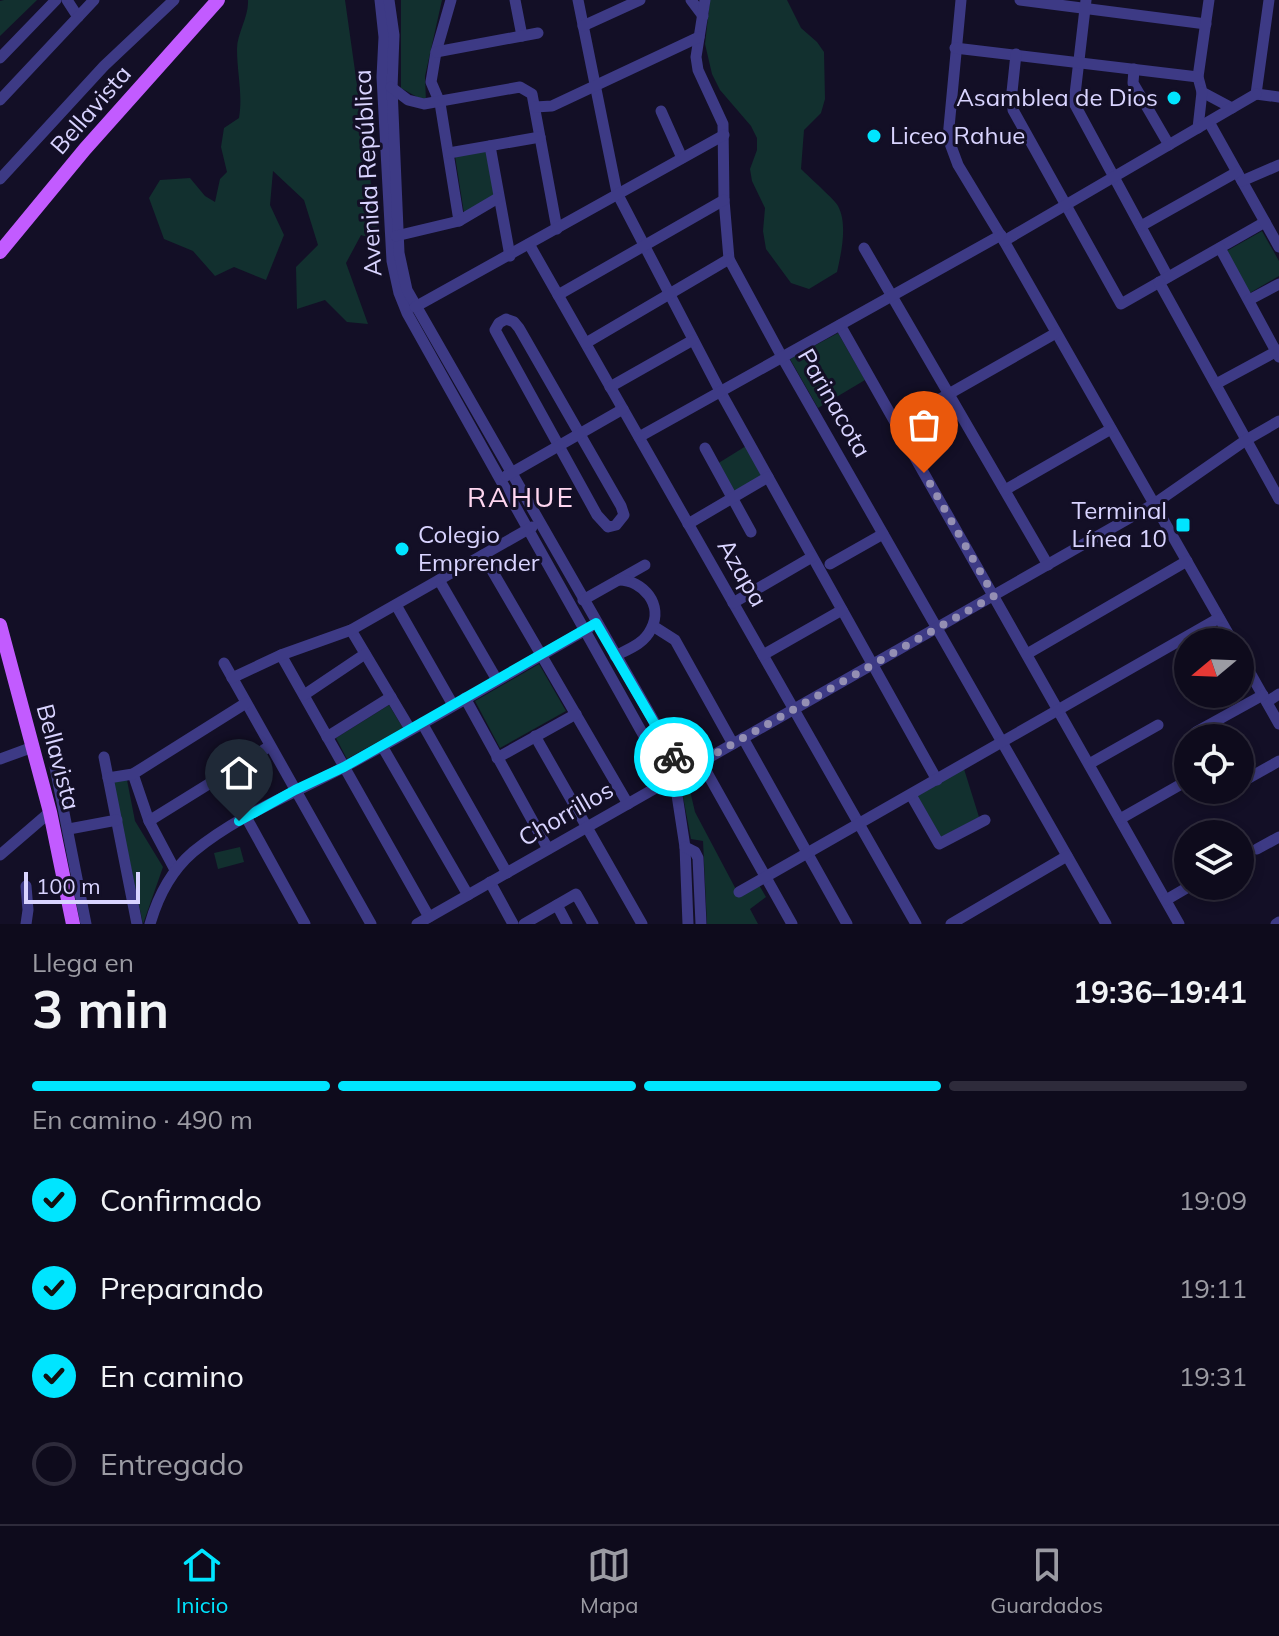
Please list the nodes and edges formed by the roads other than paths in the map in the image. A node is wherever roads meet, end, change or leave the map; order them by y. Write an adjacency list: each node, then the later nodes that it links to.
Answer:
1 (56, 0): 29 (street)
2 (67, 0): 20 (street)
3 (94, 0): 20 (street)
4 (174, 0): 54 (street)
5 (218, 0): 70 (main road, Bellavista)
6 (380, 0): 32 (street, Avenida República)
7 (389, 0): 35 (street, Avenida República)
8 (451, 0): 27 (street)
9 (515, 0): 24 (street)
10 (578, 0): 22 (street)
11 (640, 0): 22 (street)
12 (691, 0): 19 (street)
13 (705, 0): 19 (street, Parinacota)
14 (961, 0): 26 (street)
15 (1026, 0): 18 (street)
16 (1209, 0): 21 (street)
17 (1269, 0): 37 (street)
18 (1086, 5): 21 (street); 30 (street)
19 (703, 16): 25 (street, Parinacota)
20 (78, 17): 39 (street)
21 (1206, 24): 33 (street)
22 (583, 26): 34 (street)
23 (538, 33): 24 (street)
24 (522, 36): 27 (street)
25 (699, 37): 34 (street); 45 (street, Parinacota)
26 (955, 48): 28 (street); 64 (street)
27 (436, 52): 40 (street)
28 (1016, 54): 30 (street); 58 (street)
29 (0, 58)
30 (1079, 62): 31 (street); 52 (street)
31 (1134, 69): 33 (street); 47 (street)
32 (382, 77): 35 (street); 63 (street, Avenida República)
33 (1198, 77): 36 (street)
34 (594, 85): 41 (street); 55 (street)
35 (392, 88): 40 (street); 63 (street, Avenida República)
36 (1202, 92): 42 (street); 44 (street)
37 (1256, 94): 38 (street); 42 (street)
38 (1279, 97)
39 (0, 100)
40 (440, 103): 41 (street); 49 (street)
41 (535, 107): 46 (street)
42 (1232, 108): 44 (street)
43 (661, 111): 50 (street)
44 (1204, 125): 47 (street); 53 (street)
45 (724, 135): 50 (street); 57 (street, Parinacota)
46 (540, 137): 48 (street); 62 (street)
47 (1169, 145): 52 (street)
48 (490, 146): 49 (street); 56 (street)
49 (449, 153): 59 (street)
50 (682, 158): 55 (street)
51 (1279, 165): 53 (street)
52 (1114, 176): 58 (street); 61 (street)
53 (1240, 177): 60 (street); 61 (street)
54 (0, 179)
55 (617, 193): 62 (street); 66 (street)
56 (498, 198): 59 (street); 71 (street)
57 (724, 200): 66 (street); 72 (street, Parinacota)
58 (1067, 203): 64 (street); 73 (street)
59 (459, 221): 63 (street)
60 (1265, 222): 67 (street); 69 (street)
61 (1141, 226): 73 (street)
62 (557, 229): 65 (street)
63 (396, 236): 79 (street, Avenida República); 101 (street, Avenida República)
64 (1002, 238): 77 (street); 81 (street)
65 (529, 244): 71 (street); 76 (street, Azapa)
66 (644, 245): 75 (street); 76 (street)
67 (1279, 247)
68 (864, 248): 77 (street)
69 (1220, 248): 73 (street); 78 (street)
70 (0, 252)
71 (510, 256): 79 (street)
72 (729, 259): 75 (street); 85 (street, Parinacota)
73 (1164, 280): 86 (street)
74 (1279, 284): 78 (street)
75 (669, 294): 82 (street); 83 (street)
76 (558, 295): 83 (street, Azapa)
77 (892, 296): 80 (street); 89 (street)
78 (1249, 300): 84 (street)
79 (415, 307): 99 (street, Avenida República)
80 (840, 325): 85 (street); 92 (street)
81 (1056, 333): 89 (street); 93 (street)
82 (693, 340): 87 (street); 88 (street)
83 (586, 343): 87 (street, Azapa)
84 (1278, 353): 86 (street)
85 (782, 357): 88 (street); 110 (street, Parinacota)
86 (1216, 384): 96 (street)
87 (610, 387): 90 (street, Azapa)
88 (720, 391): 95 (street); 100 (street)
89 (949, 394): 92 (street); 102 (street)
90 (623, 409): 94 (street); 95 (street, Azapa)
91 (1279, 421): 96 (street, Chorrillos)
92 (896, 424): 119 (street)
93 (1111, 429): 102 (street); 105 (street)
94 (579, 434): 97 (street); 97 (street); 97 (street)
95 (639, 437): 107 (street, Azapa)
96 (1246, 440): 103 (street); 105 (street, Chorrillos)
97 (559, 446): 99 (street)
98 (705, 448): 104 (street)
99 (511, 473): 101 (street); 106 (street, Avenida República)
100 (768, 477): 104 (street); 112 (street)
101 (499, 480): 108 (street, Avenida República)
102 (1005, 490): 116 (street)
103 (1278, 495)
104 (732, 498): 107 (street); 109 (street)
105 (1154, 504): 113 (street); 116 (street, Chorrillos)
106 (540, 523): 108 (street); 120 (street, Avenida República)
107 (688, 524): 121 (street, Azapa)
108 (528, 529): 111 (street); 126 (street, Avenida República)
109 (751, 532)
110 (883, 534): 114 (street); 128 (street, Parinacota)
111 (483, 555): 117 (street); 132 (street)
112 (812, 557): 121 (street); 123 (street)
113 (1187, 561): 124 (street); 133 (street)
114 (830, 564)
115 (645, 565): 118 (street)
116 (1048, 565): 119 (street, Chorrillos)
117 (439, 580): 122 (street); 142 (street)
118 (619, 580): 120 (street); 127 (street)
119 (994, 596): 128 (street, Chorrillos); 133 (street)
120 (583, 600): 126 (street, Avenida República)
121 (733, 603): 135 (street, Azapa)
122 (396, 605): 130 (street); 149 (street)
123 (842, 610): 135 (street); 139 (street)
124 (1219, 618): 129 (street); 151 (street)
125 (0, 625): 137 (main road, Bellavista)
126 (591, 626): 132 (street); 136 (street, Avenida República); 177 (street, Avenida República)
127 (653, 626): 136 (street); 160 (street)
128 (937, 628): 139 (street, Chorrillos); 161 (street, Parinacota)
129 (1225, 628)
130 (351, 630): 131 (street); 134 (street)
131 (365, 654): 144 (street); 145 (street)
132 (542, 654): 142 (street); 152 (street)
133 (1027, 654): 151 (street)
134 (281, 655): 140 (street); 144 (street)
135 (763, 655): 150 (street, Azapa)
136 (615, 656): 173 (street, Avenida República)
137 (5, 663): 164 (main road, Bellavista)
138 (224, 663): 140 (street)
139 (873, 664): 150 (street, Chorrillos); 178 (street)
140 (232, 678): 148 (street)
141 (1254, 679): 147 (street)
142 (497, 680): 146 (street)
143 (1279, 694): 147 (street)
144 (304, 695): 159 (street)
145 (391, 697): 157 (street); 159 (street)
146 (465, 698): 149 (street); 166 (street)
147 (1265, 698): 154 (street); 155 (street)
148 (246, 703): 162 (street); 174 (street)
149 (453, 705): 153 (street)
150 (794, 709): 160 (street, Chorrillos); 189 (street, Azapa)
151 (1058, 710): 161 (street); 170 (street)
152 (576, 714): 158 (street); 182 (street)
153 (422, 723): 157 (street); 200 (street)
154 (1212, 724)
155 (1279, 724)
156 (1158, 725): 170 (street)
157 (410, 729): 163 (street)
158 (535, 736): 166 (street); 190 (street)
159 (327, 737): 172 (street)
160 (738, 741): 169 (street, Chorrillos); 196 (street)
161 (1002, 742): 178 (street); 198 (street, Parinacota)
162 (270, 746): 180 (street); 188 (street)
163 (382, 746): 172 (street); 205 (street)
164 (33, 747): 167 (street); 183 (main road, Bellavista)
165 (104, 757): 176 (street)
166 (497, 758): 194 (street)
167 (0, 759)
168 (1279, 761): 175 (street)
169 (701, 762): 173 (street, Chorrillos); 201 (street)
170 (1089, 764): 185 (street)
171 (55, 767): 191 (street)
172 (344, 767): 180 (street); 211 (street)
173 (683, 772): 177 (street, Chorrillos)
174 (133, 774): 176 (street); 188 (street)
175 (1254, 775)
176 (108, 778): 186 (street)
177 (670, 780): 182 (street, Chorrillos); 193 (street, Avenida República)
178 (937, 780): 181 (street)
179 (1174, 788): 185 (street)
180 (295, 790): 184 (street); 218 (street)
181 (911, 795): 187 (street); 189 (street)
182 (628, 804): 190 (street, Chorrillos)
183 (50, 812): 197 (street); 213 (main road, Bellavista)
184 (246, 817): 199 (street); 217 (street)
185 (1120, 819): 207 (street)
186 (117, 820): 191 (street); 215 (street)
187 (985, 820)
188 (149, 821): 199 (street)
189 (858, 823): 196 (street); 229 (street, Azapa)
190 (586, 827): 194 (street, Chorrillos); 224 (street)
191 (69, 829): 214 (street)
192 (1279, 837): 195 (street)
193 (692, 845): 208 (street, Avenida República); 209 (street)
194 (548, 849): 200 (street, Chorrillos)
195 (1257, 849)
196 (807, 852): 201 (street); 228 (street)
197 (0, 855)
198 (1067, 856): 230 (street); 231 (street, Parinacota)
199 (175, 870): 216 (street)
200 (507, 873): 202 (street, Chorrillos)
201 (765, 876): 204 (street); 227 (street)
202 (490, 882): 205 (street, Chorrillos); 220 (street)
203 (26, 886): 212 (street)
204 (739, 892)
205 (468, 895): 211 (street, Chorrillos)
206 (1174, 895): 207 (street)
207 (1166, 900): 232 (street)
208 (687, 901): 209 (street); 225 (street, Avenida República)
209 (700, 904): 226 (street)
210 (557, 905): 221 (street); 222 (street); 223 (street)
211 (429, 917): 219 (street, Chorrillos)
212 (26, 924)
213 (76, 924)
214 (86, 924)
215 (137, 924)
216 (150, 924)
217 (305, 924)
218 (371, 924)
219 (417, 924)
220 (513, 924)
221 (524, 924)
222 (567, 924)
223 (593, 924)
224 (642, 924)
225 (688, 924)
226 (701, 924)
227 (792, 924)
228 (847, 924)
229 (916, 924)
230 (951, 924)
231 (1106, 924)
232 (1179, 924)

